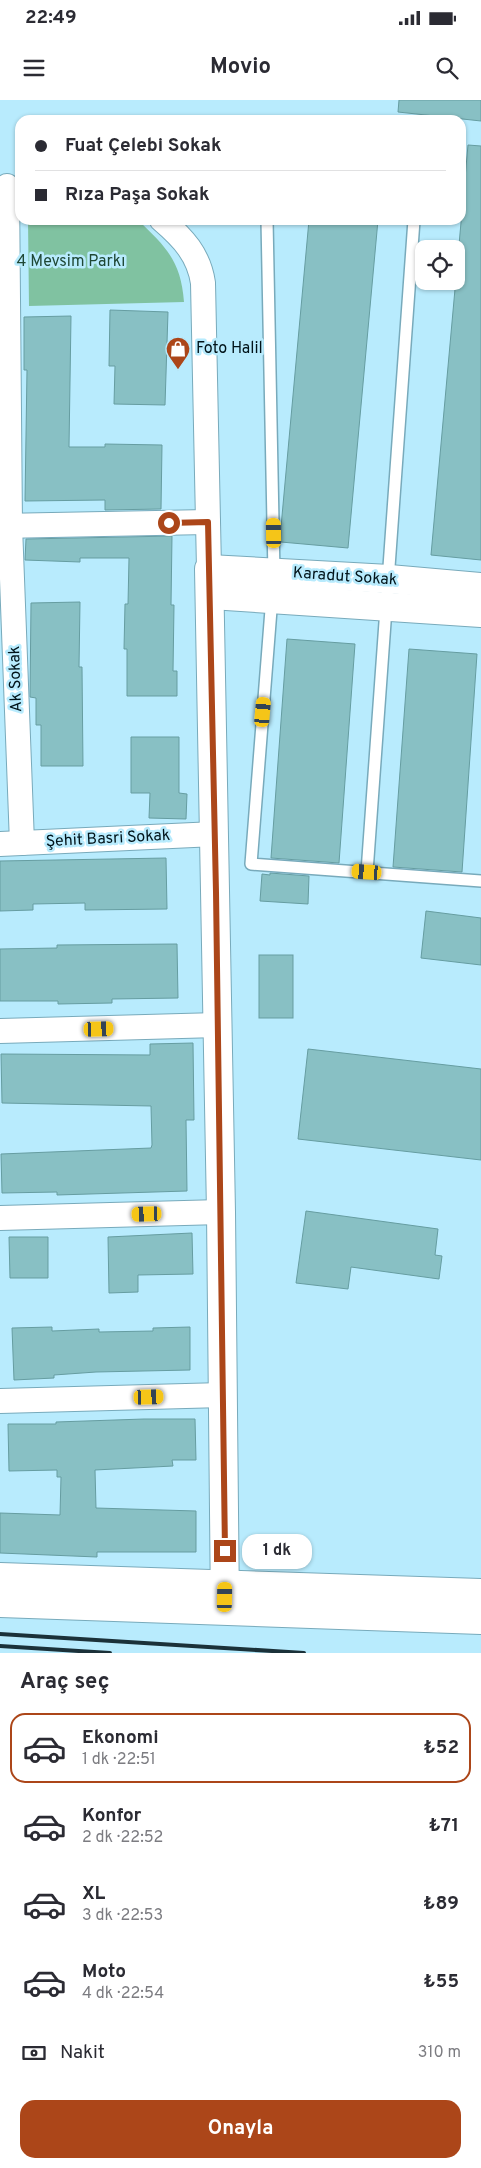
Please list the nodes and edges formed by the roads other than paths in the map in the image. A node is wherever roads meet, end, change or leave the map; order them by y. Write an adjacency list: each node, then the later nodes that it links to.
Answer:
1 (9, 186): 6 (street, Ak Sokak)
2 (167, 225): 5 (street)
3 (267, 225): 9 (lane)
4 (414, 225): 7 (lane)
5 (208, 522): 6 (street); 8 (street)
6 (5, 526): 14 (street, Ak Sokak)
7 (389, 579): 9 (street, Karadut Sokak); 10 (street, Karadut Sokak); 11 (lane)
8 (210, 582): 9 (street, Karadut Sokak); 13 (street)
9 (273, 585): 11 (street, Karadut Sokak); 15 (lane)
10 (481, 587)
11 (387, 606): 12 (street, Karadut Sokak); 15 (lane)
12 (481, 613)
13 (215, 834): 14 (street, Şehit Basri Sokak); 17 (street)
14 (11, 843)
15 (367, 872): 16 (lane)
16 (481, 881)
17 (218, 1025): 18 (street); 19 (street)
18 (0, 1031)
19 (221, 1212): 20 (street); 21 (street)
20 (0, 1218)
21 (223, 1395): 22 (street); 25 (street)
22 (0, 1401)
23 (0, 1576): 25 (street)
24 (481, 1593): 25 (street)
25 (225, 1597): 26 (street); 27 (street)
26 (0, 1603)
27 (481, 1620)

